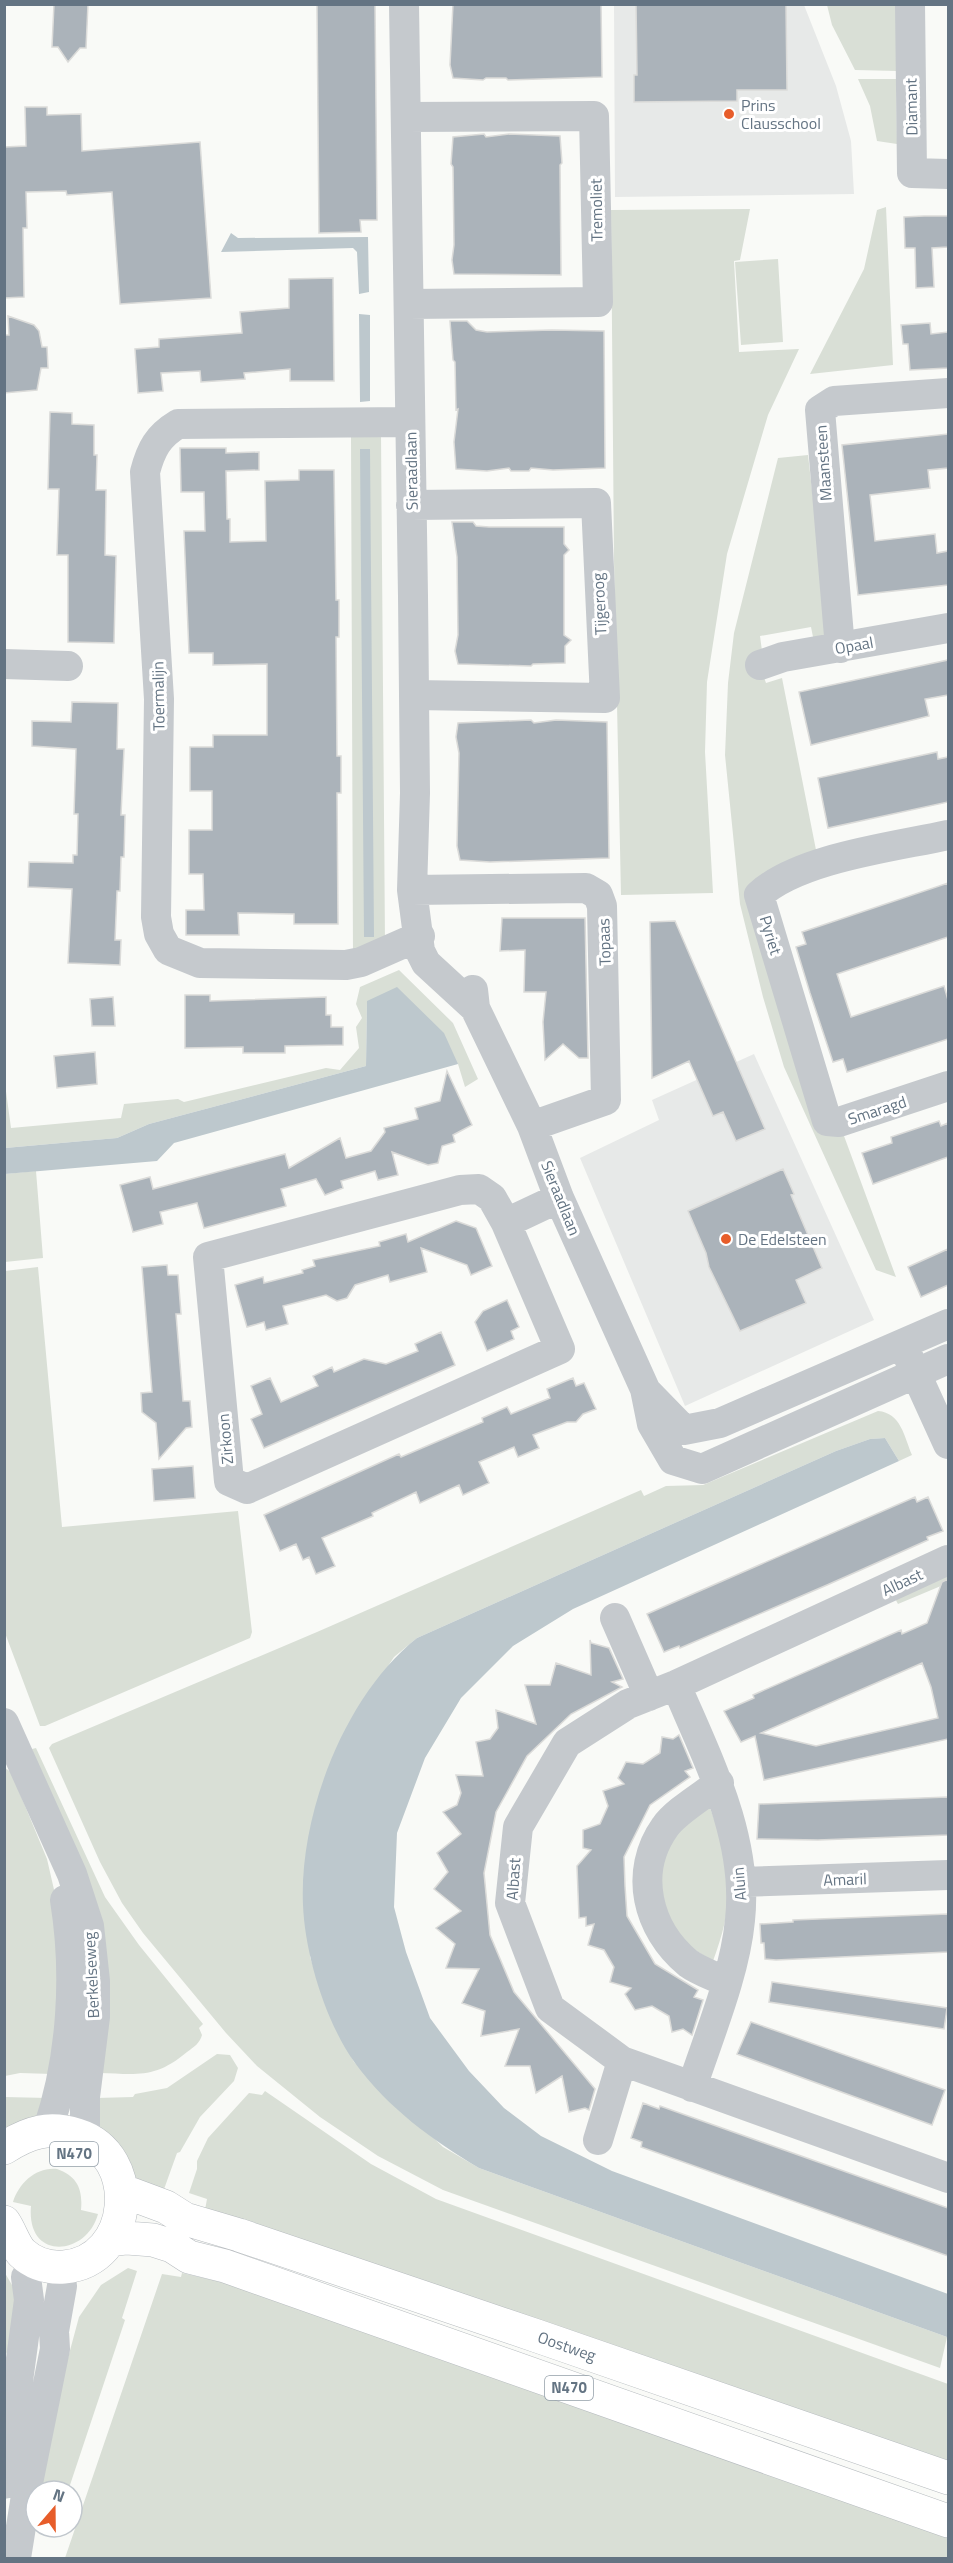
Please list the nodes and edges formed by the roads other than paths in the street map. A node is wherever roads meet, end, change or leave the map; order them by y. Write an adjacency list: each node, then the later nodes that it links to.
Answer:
1 (404, 4): 3 (street, Sieraadlaan)
2 (909, 4): 4 (street, Diamant)
3 (406, 117): 5 (street, Sieraadlaan); 5 (street, Tremoliet)
4 (948, 174)
5 (409, 304): 7 (street, Sieraadlaan)
6 (948, 393): 10 (street, Maansteen)
7 (410, 422): 8 (street, Sieraadlaan); 17 (street, Toermalijn)
8 (411, 505): 14 (street, Sieraadlaan); 14 (street, Tijgeroog)
9 (948, 628): 10 (street, Opaal)
10 (840, 648): 12 (street, Opaal)
11 (4, 664): 13 (street)
12 (760, 665)
13 (68, 666)
14 (414, 695): 16 (street, Sieraadlaan)
15 (948, 835): 19 (street, Pyriet)
16 (412, 890): 17 (street, Sieraadlaan); 20 (street, Topaas)
17 (420, 936): 20 (street, Sieraadlaan)
18 (948, 1086): 19 (street, Smaragd)
19 (822, 1099)
20 (532, 1126): 21 (street, Sieraadlaan)
21 (559, 1198): 22 (street); 27 (street, Sieraadlaan)
22 (506, 1223): 22 (street, Zirkoon)
23 (948, 1324): 24 (street)
24 (902, 1344): 26 (street); 27 (street, Sieraadlaan)
25 (948, 1359): 26 (street, Sieraadlaan)
26 (916, 1373): 27 (street, Sieraadlaan); 28 (street)
27 (645, 1389)
28 (948, 1444)
29 (948, 1560): 31 (street, Albast)
30 (615, 1618): 31 (street, Aluin)
31 (663, 1690): 33 (street, Aluin); 38 (street, Albast)
32 (4, 1723): 34 (street, Berkelseweg)
33 (719, 1783): 36 (street, Aluin); 37 (street)
34 (47, 1822): 40 (street, Berkelseweg); 41 (street, Berkelseweg)
35 (948, 1875): 36 (street, Amaril)
36 (741, 1882): 37 (street, Aluin)
37 (726, 1982): 39 (street, Aluin)
38 (622, 2061): 39 (street, Albast); 42 (street)
39 (692, 2087): 45 (street, Albast)
40 (85, 2137): 41 (main road, N470); 46 (main road, N470)
41 (45, 2139): 43 (main road, N470); 44 (main road, N470); 46 (main road, N470)
42 (598, 2140)
43 (4, 2148)
44 (4, 2171)
45 (948, 2178)
46 (122, 2200): 48 (main road); 51 (main road, Oostweg / N470)
47 (4, 2222): 50 (main road)
48 (113, 2252): 50 (main road); 53 (main road, N470)
49 (15, 2269): 50 (main road); 52 (street)
50 (70, 2279): 54 (street)
51 (948, 2478)
52 (4, 2484)
53 (948, 2521)
54 (16, 2559)

